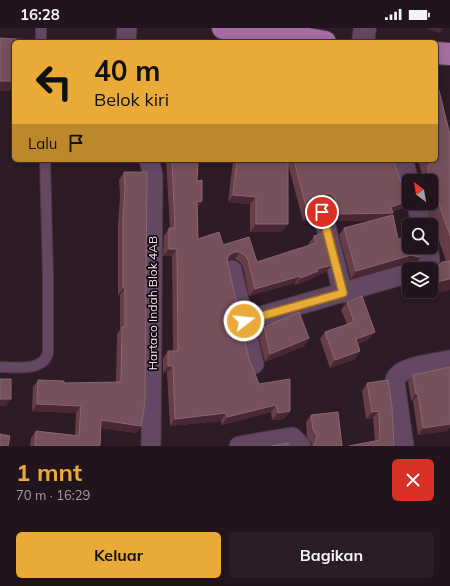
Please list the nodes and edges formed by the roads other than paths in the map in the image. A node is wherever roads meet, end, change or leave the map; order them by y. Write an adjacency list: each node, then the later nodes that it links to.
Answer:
1 (41, 28): 5 (lane)
2 (127, 28): 6 (street)
3 (223, 28): 7 (main road)
4 (365, 28): 8 (street)
5 (41, 40)
6 (126, 40)
7 (310, 40)
8 (363, 40)
9 (438, 53): 10 (main road)
10 (450, 54)
11 (45, 162): 22 (lane)
12 (150, 162): 23 (street, Hartaco Indah Blok 4AB)
13 (404, 162): 14 (street)
14 (407, 174)
15 (322, 212): 18 (street)
16 (232, 270): 19 (street)
17 (402, 275): 18 (street)
18 (343, 293): 19 (street)
19 (244, 321): 21 (street)
20 (450, 360): 26 (street)
21 (254, 364)
22 (0, 367)
23 (152, 446)
24 (239, 446): 25 (street)
25 (301, 446)
26 (404, 446)

